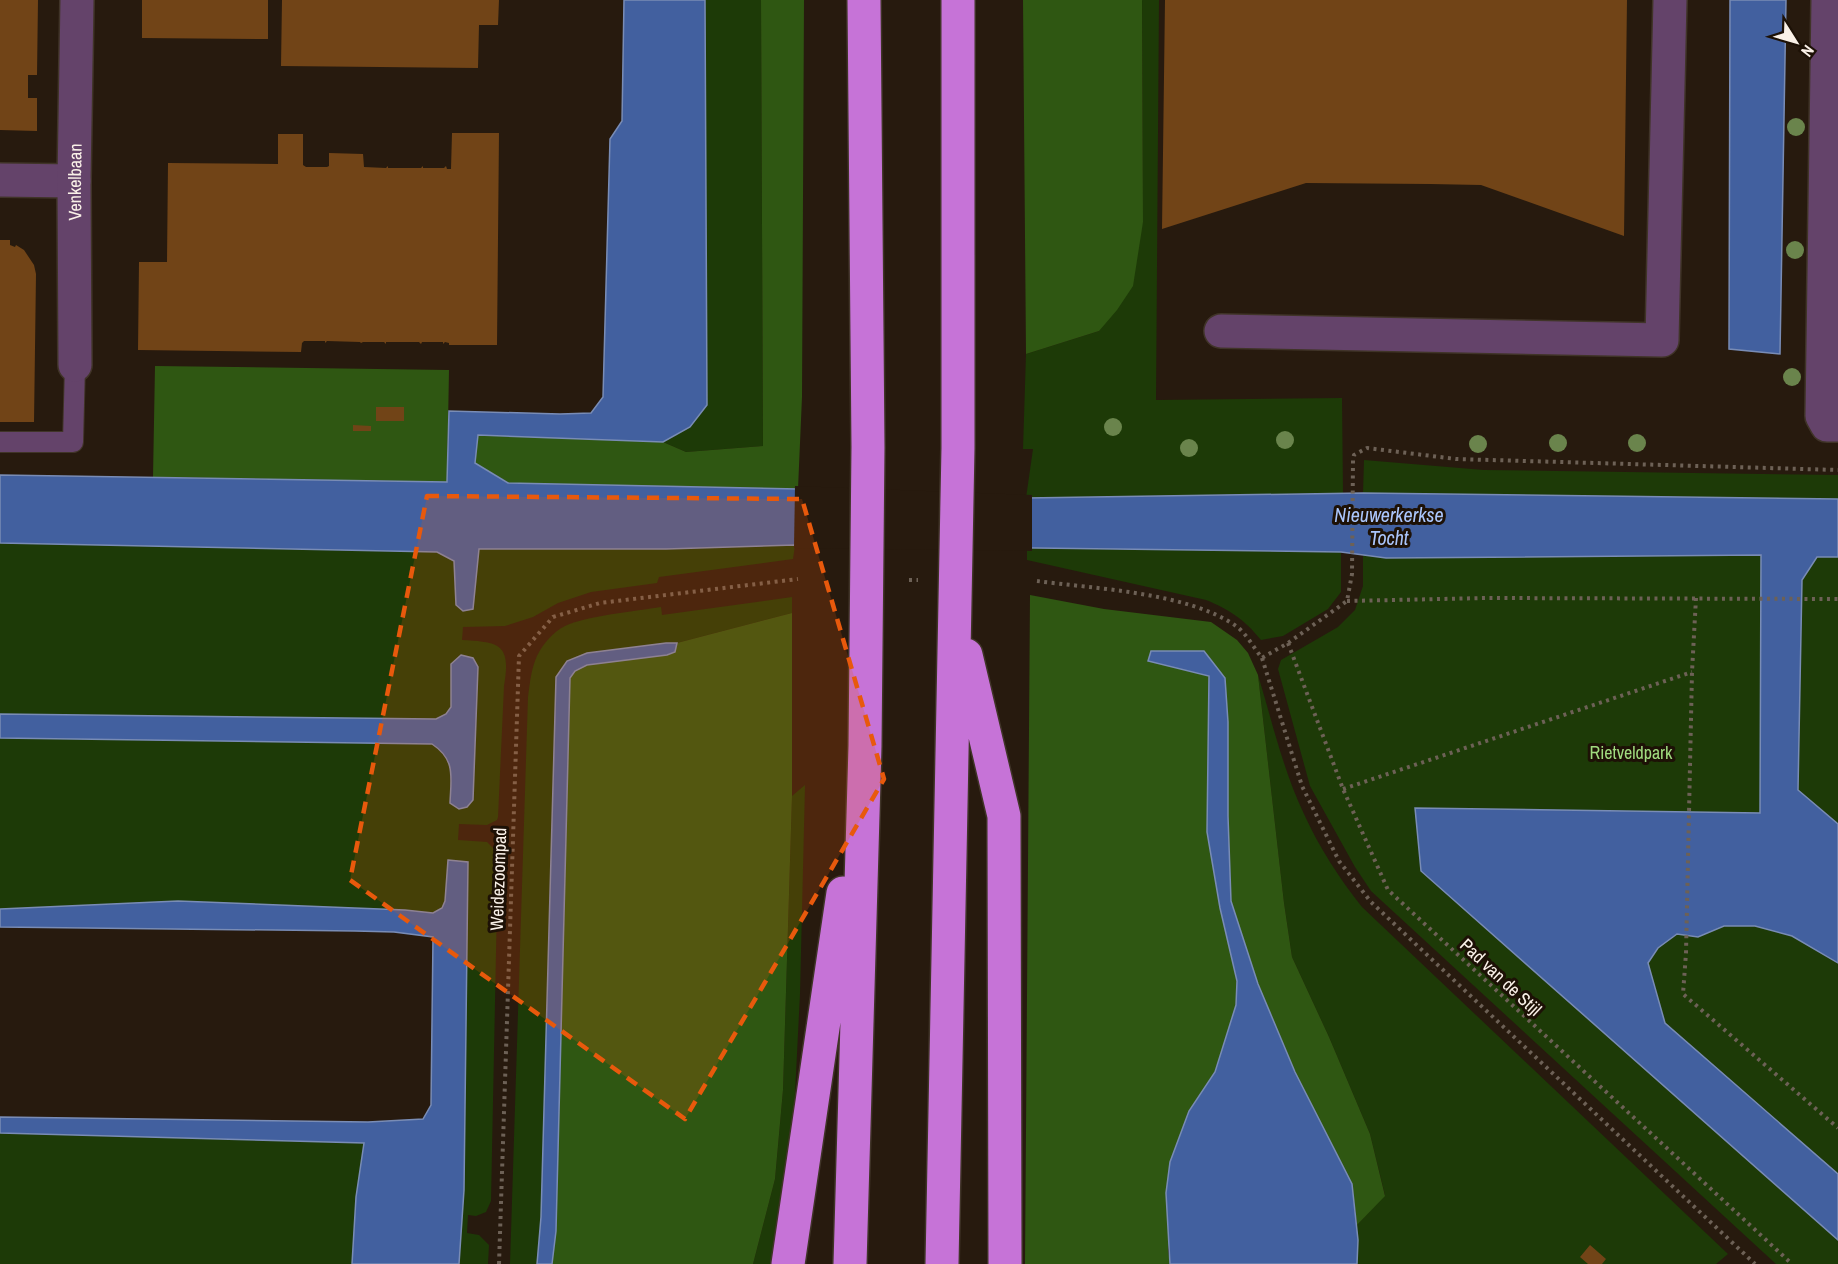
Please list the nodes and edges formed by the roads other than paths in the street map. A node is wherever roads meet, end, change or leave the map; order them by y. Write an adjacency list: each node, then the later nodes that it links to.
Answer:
1 (77, 0): 7 (street, Venkelbaan)
2 (864, 0): 13 (highway)
3 (957, 0): 12 (highway)
4 (1670, 0): 8 (street)
5 (1828, 0): 10 (street)
6 (0, 180): 7 (street)
7 (74, 181): 9 (street, Venkelbaan)
8 (1221, 331)
9 (75, 364): 11 (lane)
10 (1838, 425)
11 (0, 442)
12 (955, 608): 16 (highway); 17 (highway)
13 (865, 746): 14 (highway); 15 (highway)
14 (788, 1264)
15 (850, 1264)
16 (942, 1264)
17 (1005, 1264)

